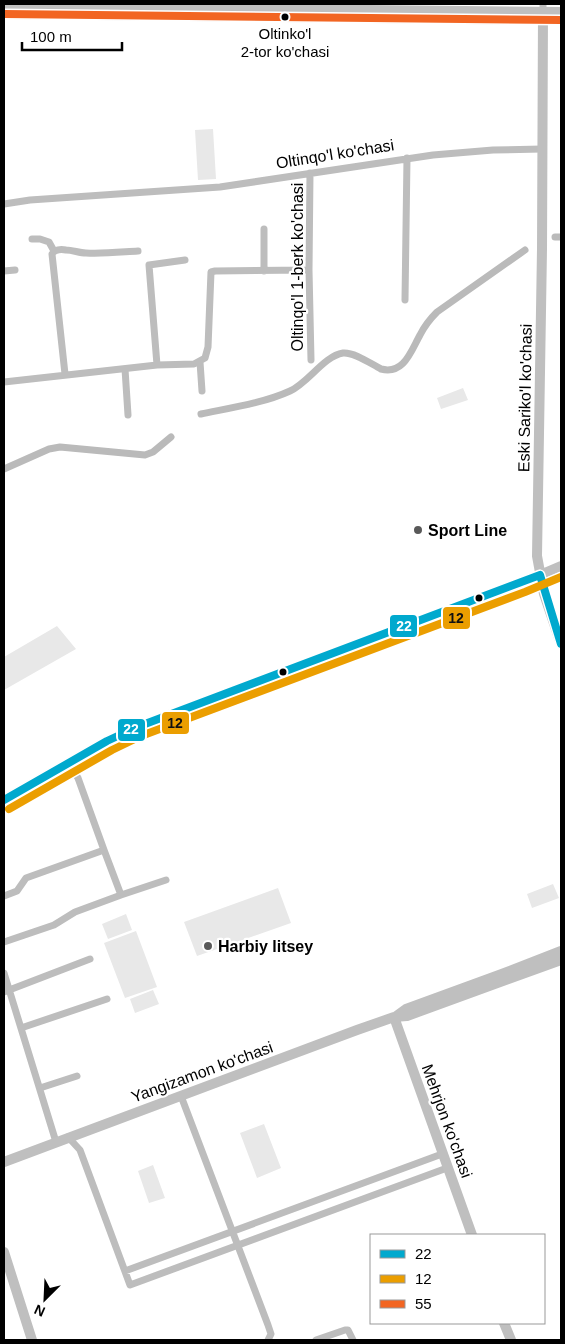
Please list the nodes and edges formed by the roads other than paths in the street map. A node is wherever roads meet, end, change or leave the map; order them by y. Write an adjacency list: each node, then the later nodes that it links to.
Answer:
1 (4, 6): 2 (street)
2 (64, 8): 3 (street); 6 (street)
3 (219, 10): 4 (street)
4 (543, 12): 5 (street); 7 (street); 8 (street)
5 (561, 12)
6 (4, 14)
7 (561, 20)
8 (542, 149): 9 (street, Oltinqo'l ko'chasi); 31 (street, Eski Sariko'l ko'chasi)
9 (407, 158): 10 (street, Oltinqo'l ko'chasi); 21 (street)
10 (310, 173): 11 (street, Oltinqo'l ko'chasi); 18 (street, Oltinqo'l 1-berk ko'chasi)
11 (4, 204)
12 (264, 229): 20 (street)
13 (32, 239): 14 (street)
14 (54, 251): 15 (street); 26 (street)
15 (138, 251)
16 (185, 260): 24 (street)
17 (15, 270): 19 (street)
18 (309, 270): 20 (street); 22 (street, Oltinqo'l 1-berk ko'chasi)
19 (4, 271)
20 (264, 271): 23 (street)
21 (405, 300)
22 (311, 360)
23 (200, 362): 24 (street); 28 (street)
24 (157, 365): 25 (street)
25 (125, 369): 26 (street); 29 (street)
26 (65, 374): 27 (street)
27 (4, 382)
28 (202, 390)
29 (128, 415)
30 (561, 566): 31 (street)
31 (540, 575): 32 (street, Eski Sariko'l ko'chasi); 33 (street)
32 (561, 644)
33 (69, 764): 34 (street); 35 (street)
34 (4, 800)
35 (104, 850): 37 (street); 38 (street)
36 (166, 880): 37 (street)
37 (121, 895): 39 (street)
38 (4, 896)
39 (4, 942)
40 (561, 951): 46 (street, Yangizamon ko'chasi)
41 (90, 959): 44 (street)
42 (561, 960): 46 (street, Yangizamon ko'chasi)
43 (4, 974): 44 (street)
44 (6, 991): 47 (street)
45 (107, 999): 47 (street)
46 (394, 1017): 50 (street, Yangizamon ko'chasi); 53 (street, Mehrjon ko'chasi)
47 (21, 1028): 49 (street)
48 (77, 1076): 49 (street)
49 (40, 1088): 52 (street)
50 (181, 1096): 51 (street, Yangizamon ko'chasi); 58 (street)
51 (68, 1138): 52 (street, Yangizamon ko'chasi); 62 (street)
52 (56, 1142): 55 (street, Yangizamon ko'chasi)
53 (442, 1154): 57 (street, Mehrjon ko'chasi); 58 (street)
54 (4, 1155): 55 (street, Yangizamon ko'chasi)
55 (21, 1156): 56 (street, Yangizamon ko'chasi)
56 (4, 1162)
57 (447, 1168): 59 (street, Mehrjon ko'chasi); 60 (street)
58 (232, 1232): 60 (street); 62 (street)
59 (472, 1234)
60 (238, 1245): 62 (street); 65 (street)
61 (4, 1252): 64 (street)
62 (125, 1271)
63 (504, 1324): 68 (street)
64 (32, 1340)
65 (268, 1340)
66 (316, 1340): 67 (street)
67 (352, 1340)
68 (511, 1340)

